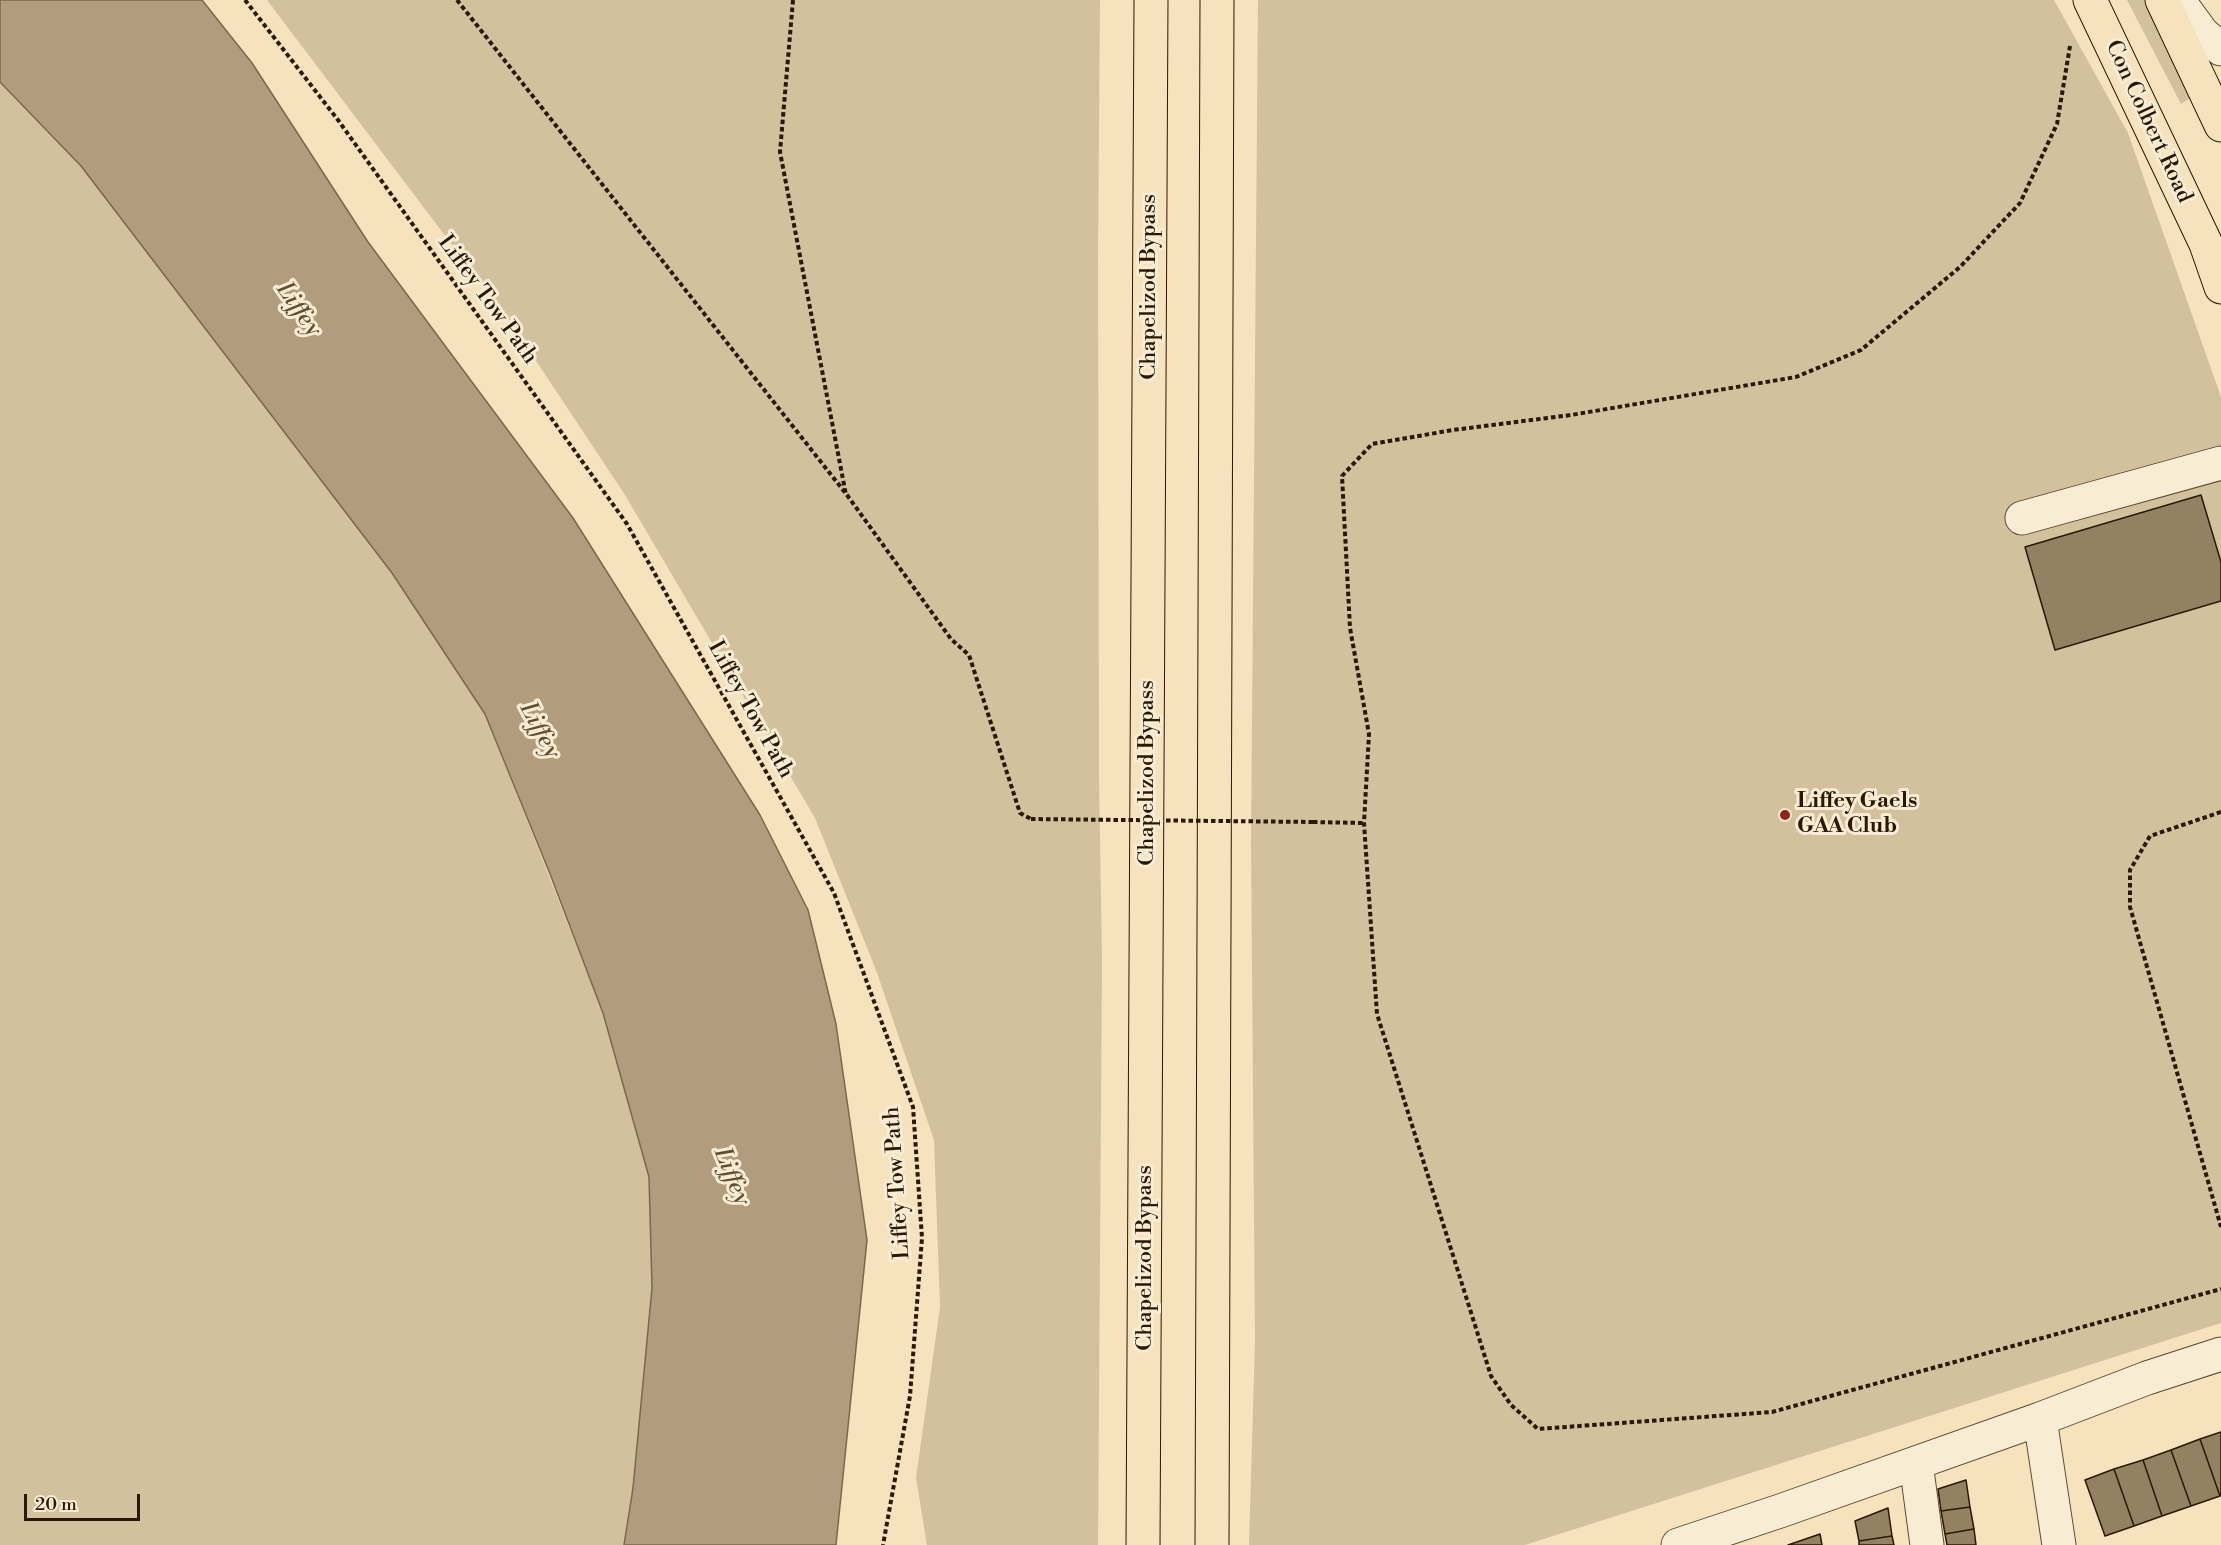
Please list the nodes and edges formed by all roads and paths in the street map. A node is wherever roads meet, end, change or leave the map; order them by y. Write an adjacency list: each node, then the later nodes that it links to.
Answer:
1 (245, 0): 26 (path, Liffey Tow Path)
2 (458, 0): 15 (path)
3 (793, 0): 15 (path)
4 (1151, 0): 27 (main road, Chapelizod Bypass)
5 (1217, 0): 28 (main road)
6 (2090, 0): 12 (main road, Con Colbert Road)
7 (2162, 0): 11 (main road)
8 (2178, 0): 10 (street)
9 (2070, 45): 18 (path)
10 (2221, 49)
11 (2221, 125)
12 (2213, 240): 13 (main road, Con Colbert Road)
13 (2221, 287)
14 (2221, 463): 16 (street)
15 (847, 495): 18 (path, bridge)
16 (2022, 518)
17 (2221, 812): 19 (path)
18 (1364, 824): 20 (path)
19 (2221, 1227)
20 (2221, 1289)
21 (2221, 1354): 22 (street)
22 (2040, 1419): 23 (street); 25 (street)
23 (1916, 1462): 24 (street); 30 (street)
24 (1739, 1535): 29 (street)
25 (2057, 1535)
26 (883, 1545)
27 (1143, 1545)
28 (1212, 1545)
29 (1678, 1545)
30 (1927, 1545)

